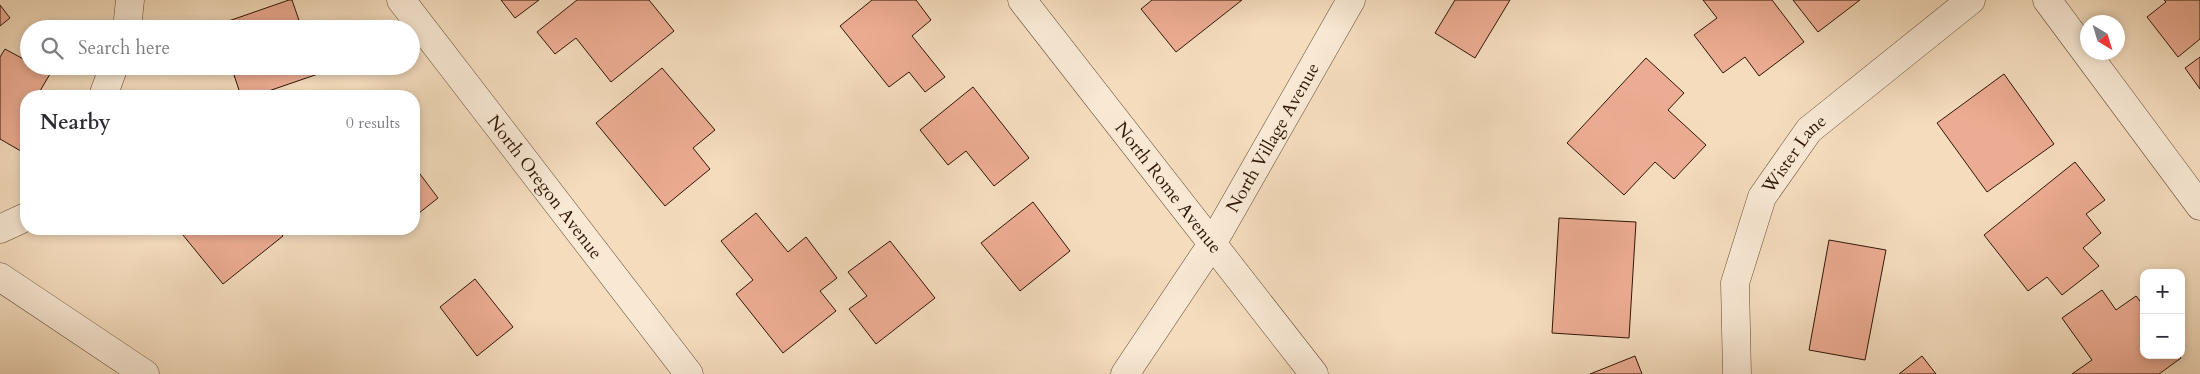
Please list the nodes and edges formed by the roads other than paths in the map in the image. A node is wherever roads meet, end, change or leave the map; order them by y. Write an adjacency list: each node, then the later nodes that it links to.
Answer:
1 (130, 0): 7 (street)
2 (401, 0): 8 (street, North Oregon Avenue)
3 (1022, 0): 15 (street, North Rome Avenue)
4 (1350, 0): 15 (street, North Village Avenue)
5 (1971, 0): 21 (street, Wister Lane)
6 (2047, 0): 12 (street)
7 (128, 20)
8 (416, 20)
9 (420, 25): 18 (street, North Oregon Avenue)
10 (111, 75): 11 (street)
11 (105, 90)
12 (2200, 206)
13 (20, 220): 14 (street)
14 (0, 229)
15 (1212, 244): 19 (street, North Village Avenue); 20 (street, North Rome Avenue)
16 (0, 277): 17 (street)
17 (145, 374)
18 (689, 374)
19 (1124, 374)
20 (1314, 374)
21 (1737, 374)

